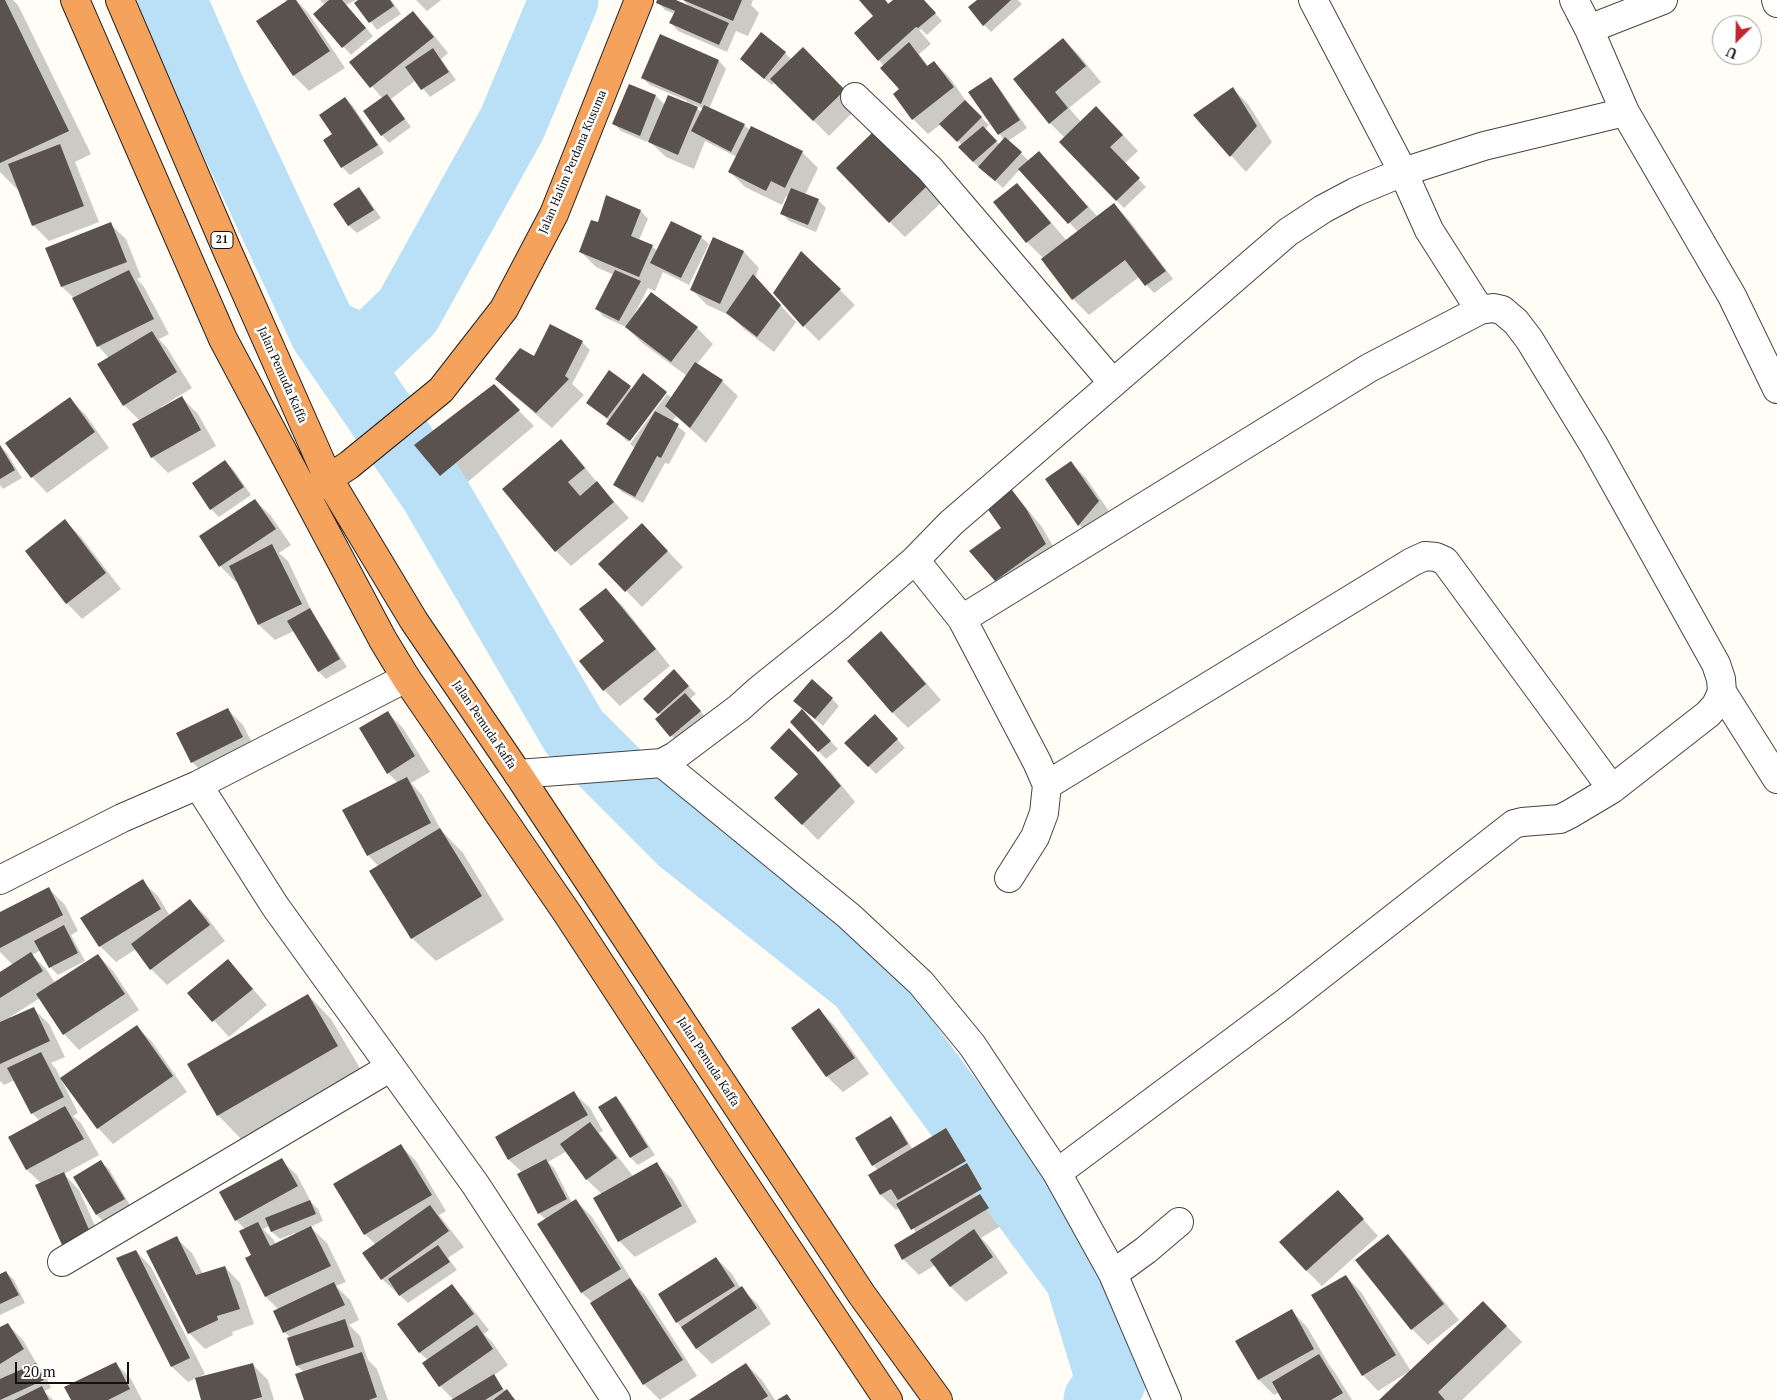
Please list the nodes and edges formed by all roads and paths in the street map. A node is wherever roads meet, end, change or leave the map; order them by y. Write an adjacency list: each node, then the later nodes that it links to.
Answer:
1 (75, 0): 15 (highway)
2 (120, 0): 14 (highway, Jalan Pemuda Kaffa / 21)
3 (639, 0): 14 (highway, Jalan Halim Perdana Kusuma)
4 (1313, 0): 10 (street)
5 (1574, 0): 7 (street)
6 (1663, 0): 7 (street)
7 (1589, 29): 9 (street)
8 (855, 97): 12 (street)
9 (1625, 112): 10 (street); 13 (street)
10 (1403, 172): 11 (street); 12 (street)
11 (1480, 310): 17 (street); 19 (street)
12 (1113, 383): 16 (street)
13 (1777, 389)
14 (339, 471): 15 (highway, Jalan Halim Perdana Kusuma); 21 (highway, Jalan Pemuda Kaffa)
15 (305, 494): 18 (highway)
16 (915, 560): 17 (street); 20 (street)
17 (962, 618): 24 (street)
18 (406, 678): 23 (street); 34 (highway)
19 (1722, 692): 22 (street); 25 (street)
20 (653, 764): 21 (street); 29 (street)
21 (518, 774): 33 (highway, Jalan Pemuda Kaffa)
22 (1777, 779)
23 (198, 785): 27 (street); 28 (street)
24 (1047, 785): 25 (street); 26 (street)
25 (1612, 789): 29 (street)
26 (1009, 878)
27 (0, 880)
28 (391, 1067): 31 (street); 35 (street)
29 (1057, 1173): 32 (street)
30 (1179, 1222): 32 (street)
31 (62, 1262)
32 (1113, 1274): 38 (street)
33 (862, 1294): 34 (highway); 37 (highway, Jalan Pemuda Kaffa)
34 (830, 1313): 36 (highway)
35 (616, 1400)
36 (888, 1400)
37 (938, 1400)
38 (1167, 1400)

